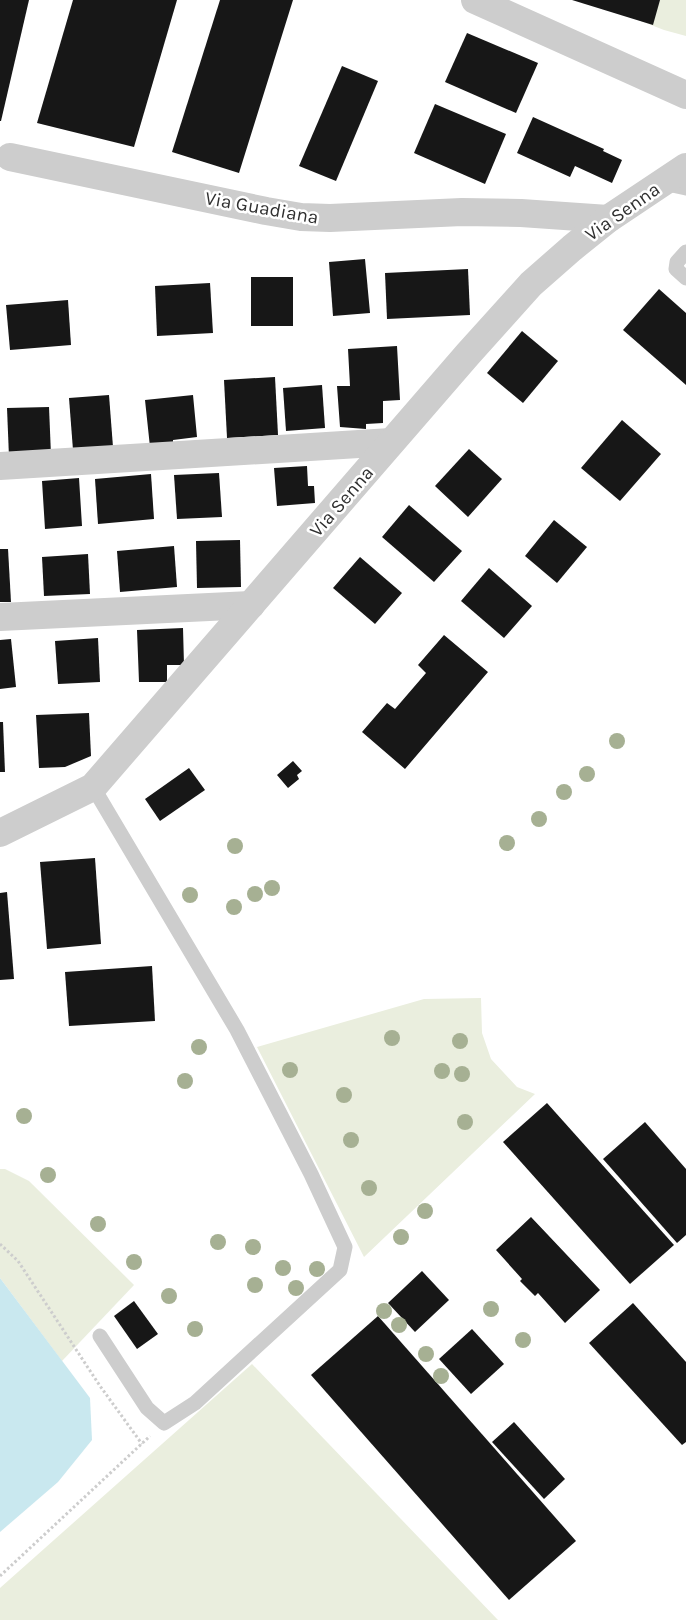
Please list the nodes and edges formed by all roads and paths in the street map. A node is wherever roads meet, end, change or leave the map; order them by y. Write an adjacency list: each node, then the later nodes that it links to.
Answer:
1 (474, 0): 2 (street)
2 (686, 94)
3 (10, 156): 6 (street, Via Guadiana)
4 (686, 168): 5 (street, Via Senna)
5 (675, 185): 6 (street, Via Senna)
6 (608, 219): 9 (street, Via Senna)
7 (686, 252): 8 (lane)
8 (686, 278)
9 (391, 442): 10 (street); 11 (street, Via Senna)
10 (0, 466)
11 (251, 605): 12 (street); 13 (street, Via Senna)
12 (0, 617)
13 (93, 788): 14 (street, Via Senna); 16 (lane)
14 (0, 833)
15 (0, 1244): 17 (path)
16 (100, 1336)
17 (0, 1576)

